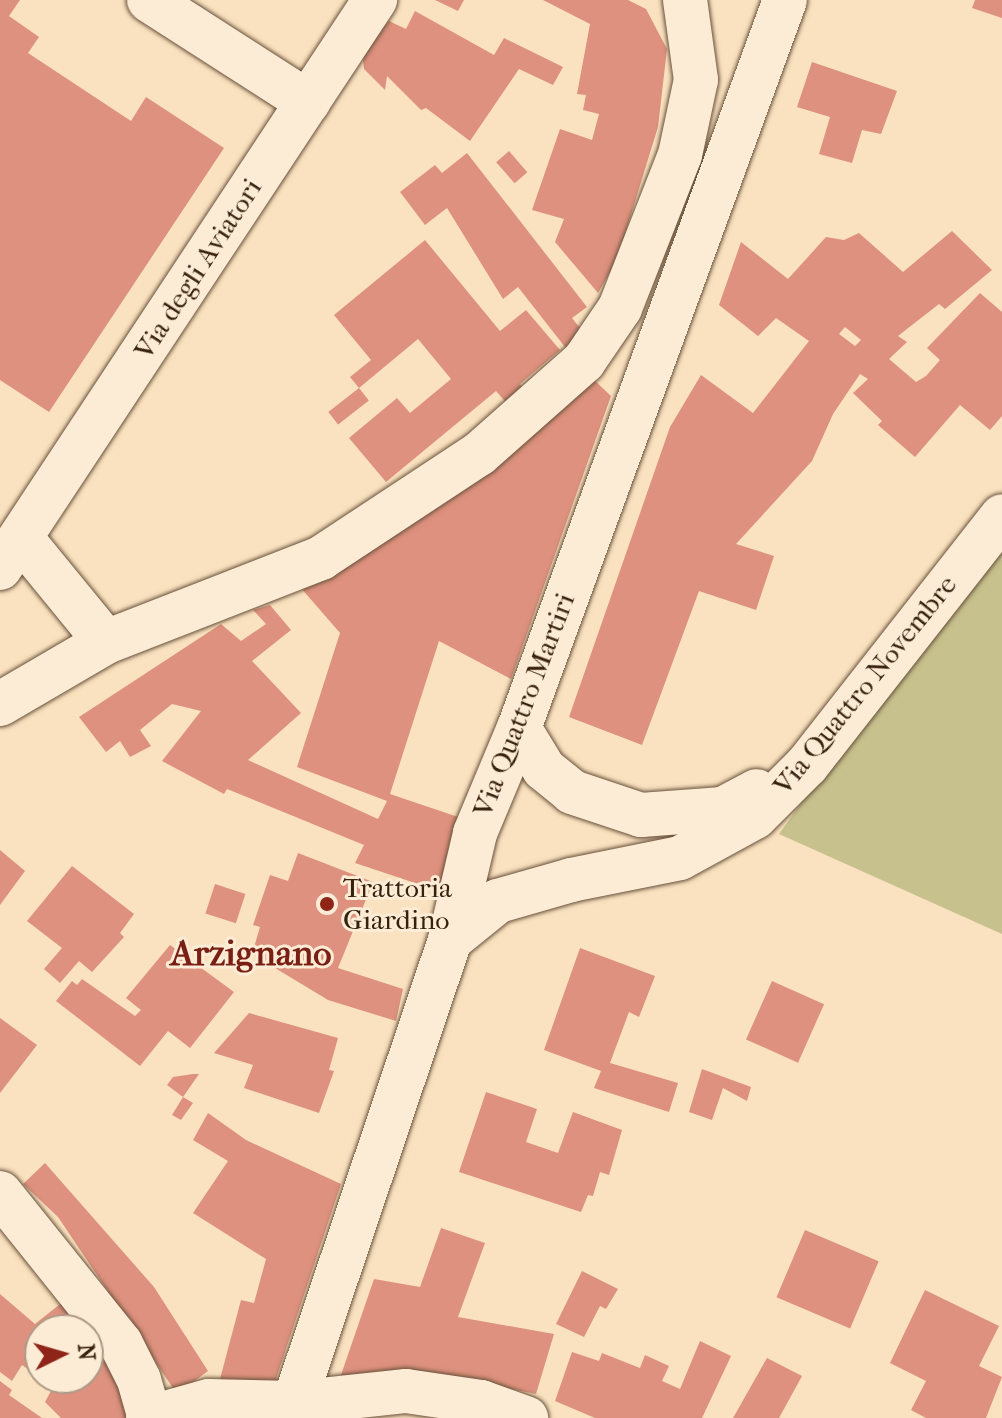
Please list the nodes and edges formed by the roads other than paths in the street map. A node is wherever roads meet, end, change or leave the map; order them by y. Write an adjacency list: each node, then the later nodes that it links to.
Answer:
1 (149, 0): 5 (street)
2 (375, 0): 5 (street, Via degli Aviatori)
3 (686, 0): 6 (street); 9 (street)
4 (785, 0): 6 (street, Via Quattro Martiri)
5 (308, 102): 8 (street, Via degli Aviatori)
6 (735, 137): 11 (street, Via Quattro Martiri)
7 (1002, 516): 12 (street, Via Quattro Novembre)
8 (6, 558): 9 (street, Via degli Aviatori)
9 (106, 642): 10 (street)
10 (0, 704)
11 (519, 728): 12 (street); 13 (street, Via Quattro Martiri)
12 (807, 765): 13 (street, Via Quattro Novembre)
13 (450, 940): 15 (street, Via Quattro Martiri)
14 (0, 1193): 16 (street)
15 (292, 1410): 16 (street); 17 (street)
16 (148, 1417)
17 (526, 1418)

